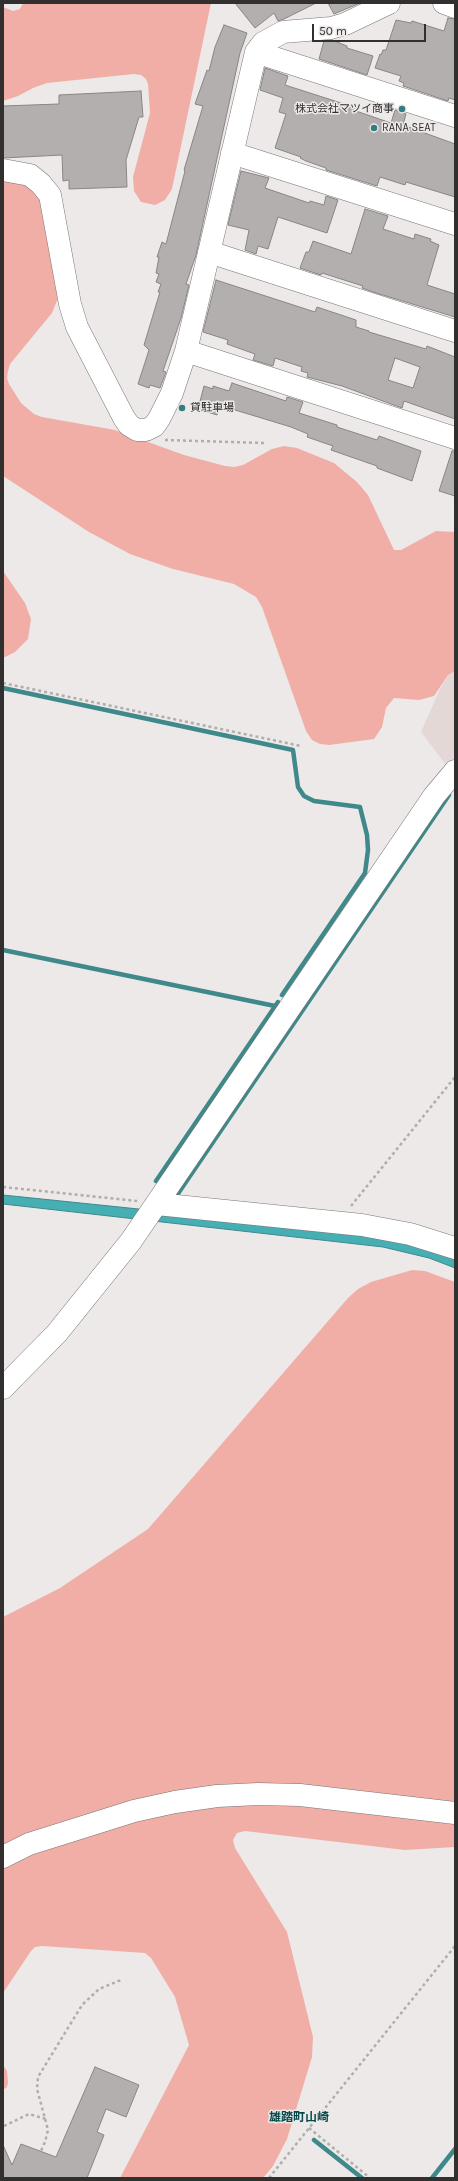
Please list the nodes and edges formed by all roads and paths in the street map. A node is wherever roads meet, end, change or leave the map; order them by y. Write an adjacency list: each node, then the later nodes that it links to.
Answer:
1 (389, 3): 4 (street)
2 (444, 3): 3 (street)
3 (455, 7)
4 (259, 48): 5 (street); 6 (street)
5 (455, 116)
6 (232, 153): 8 (street); 9 (street)
7 (3, 170): 12 (street)
8 (455, 224)
9 (209, 252): 10 (street); 11 (street)
10 (455, 330)
11 (186, 351): 12 (street); 13 (street)
12 (146, 430): 14 (path)
13 (455, 438)
14 (264, 443)
15 (3, 683): 16 (path)
16 (302, 746)
17 (455, 771): 20 (street)
18 (455, 1077): 21 (path)
19 (3, 1187): 20 (path)
20 (152, 1211): 21 (street); 23 (street)
21 (337, 1223): 22 (street)
22 (455, 1248)
23 (3, 1388)
24 (455, 1812): 25 (street)
25 (3, 1857)
26 (455, 1946): 30 (path)
27 (121, 1980): 28 (path)
28 (46, 2119): 29 (path); 31 (path)
29 (4, 2126)
30 (309, 2128): 32 (path); 33 (path)
31 (29, 2178)
32 (269, 2178)
33 (370, 2178)

